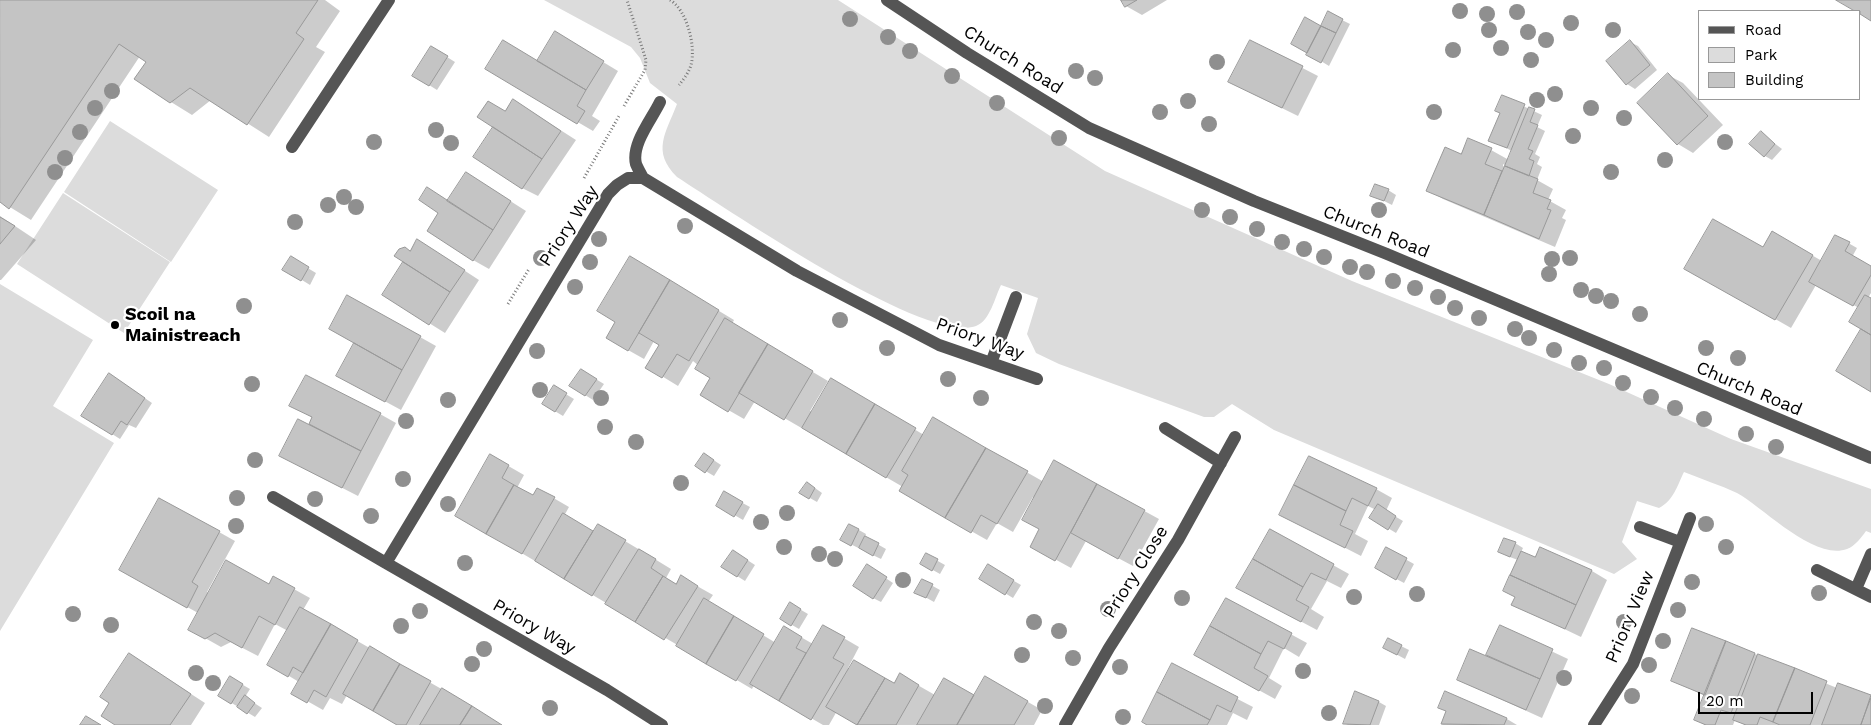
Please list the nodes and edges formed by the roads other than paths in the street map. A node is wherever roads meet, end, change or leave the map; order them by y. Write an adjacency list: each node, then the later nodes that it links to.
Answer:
1 (389, 0): 4 (street)
2 (886, 0): 11 (street, Church Road)
3 (660, 102): 5 (street)
4 (292, 146)
5 (643, 178): 7 (street, Priory Way); 18 (street, Priory Way)
6 (1016, 297): 7 (street)
7 (991, 362): 8 (street, Priory Way)
8 (1037, 378)
9 (1165, 428): 12 (street)
10 (1235, 437): 12 (street, Priory Close)
11 (1871, 458)
12 (1221, 464): 23 (street, Priory Close)
13 (273, 497): 18 (street, Priory Way)
14 (1690, 518): 16 (street, Priory View)
15 (1640, 527): 16 (street)
16 (1680, 542): 24 (street, Priory View)
17 (1871, 554): 20 (street)
18 (386, 562): 22 (street, Priory Way)
19 (1817, 570): 20 (street)
20 (1856, 589): 21 (street)
21 (1871, 597)
22 (662, 725)
23 (1065, 725)
24 (1594, 725)

